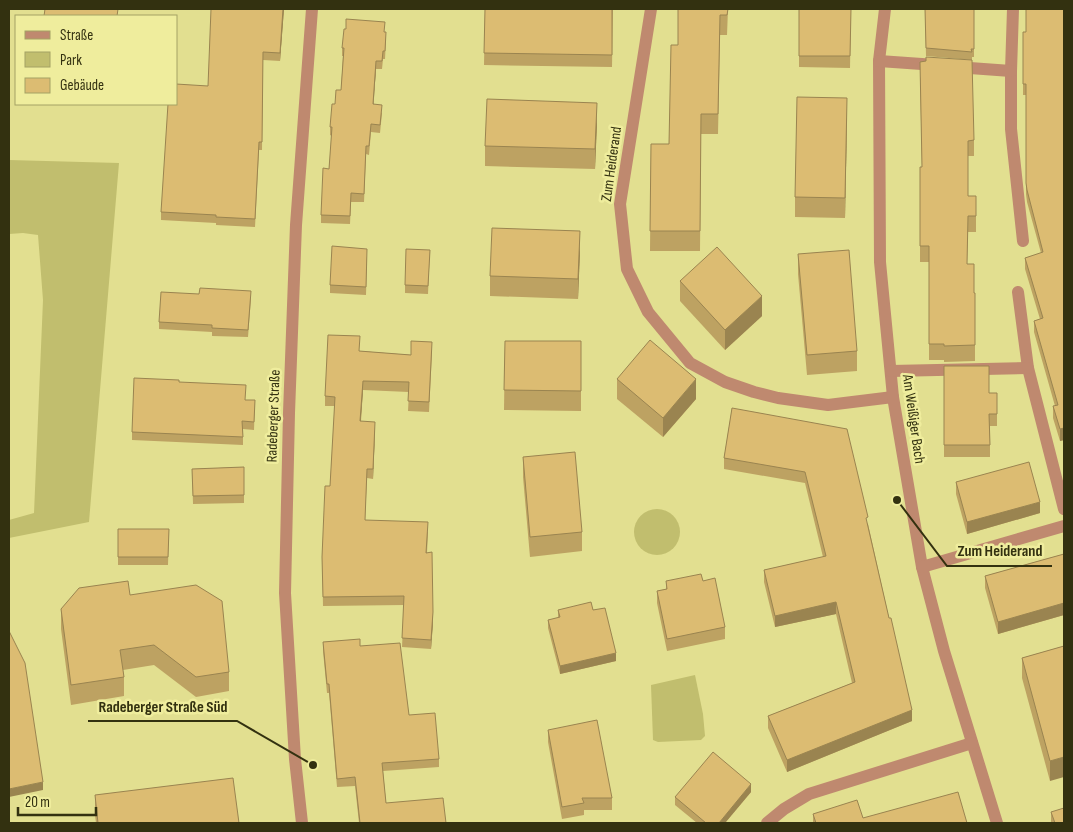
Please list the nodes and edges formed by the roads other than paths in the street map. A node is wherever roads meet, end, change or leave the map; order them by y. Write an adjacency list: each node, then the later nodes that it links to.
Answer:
1 (312, 9): 16 (street, Radeberger Straße)
2 (651, 9): 11 (street, Zum Heiderand)
3 (885, 9): 5 (street, Am Weißiger Bach)
4 (1013, 9): 6 (street)
5 (879, 61): 6 (street); 10 (street, Am Weißiger Bach)
6 (1011, 71): 7 (street)
7 (1023, 241)
8 (1018, 292): 9 (street)
9 (1028, 368): 10 (street); 12 (street)
10 (890, 371): 11 (street, Am Weißiger Bach)
11 (893, 397): 14 (street, Am Weißiger Bach)
12 (1064, 509)
13 (1064, 526): 14 (street)
14 (922, 567): 15 (street, Am Weißiger Bach)
15 (972, 743): 17 (street); 18 (street, Am Weißiger Bach)
16 (302, 823)
17 (767, 823)
18 (997, 823)

